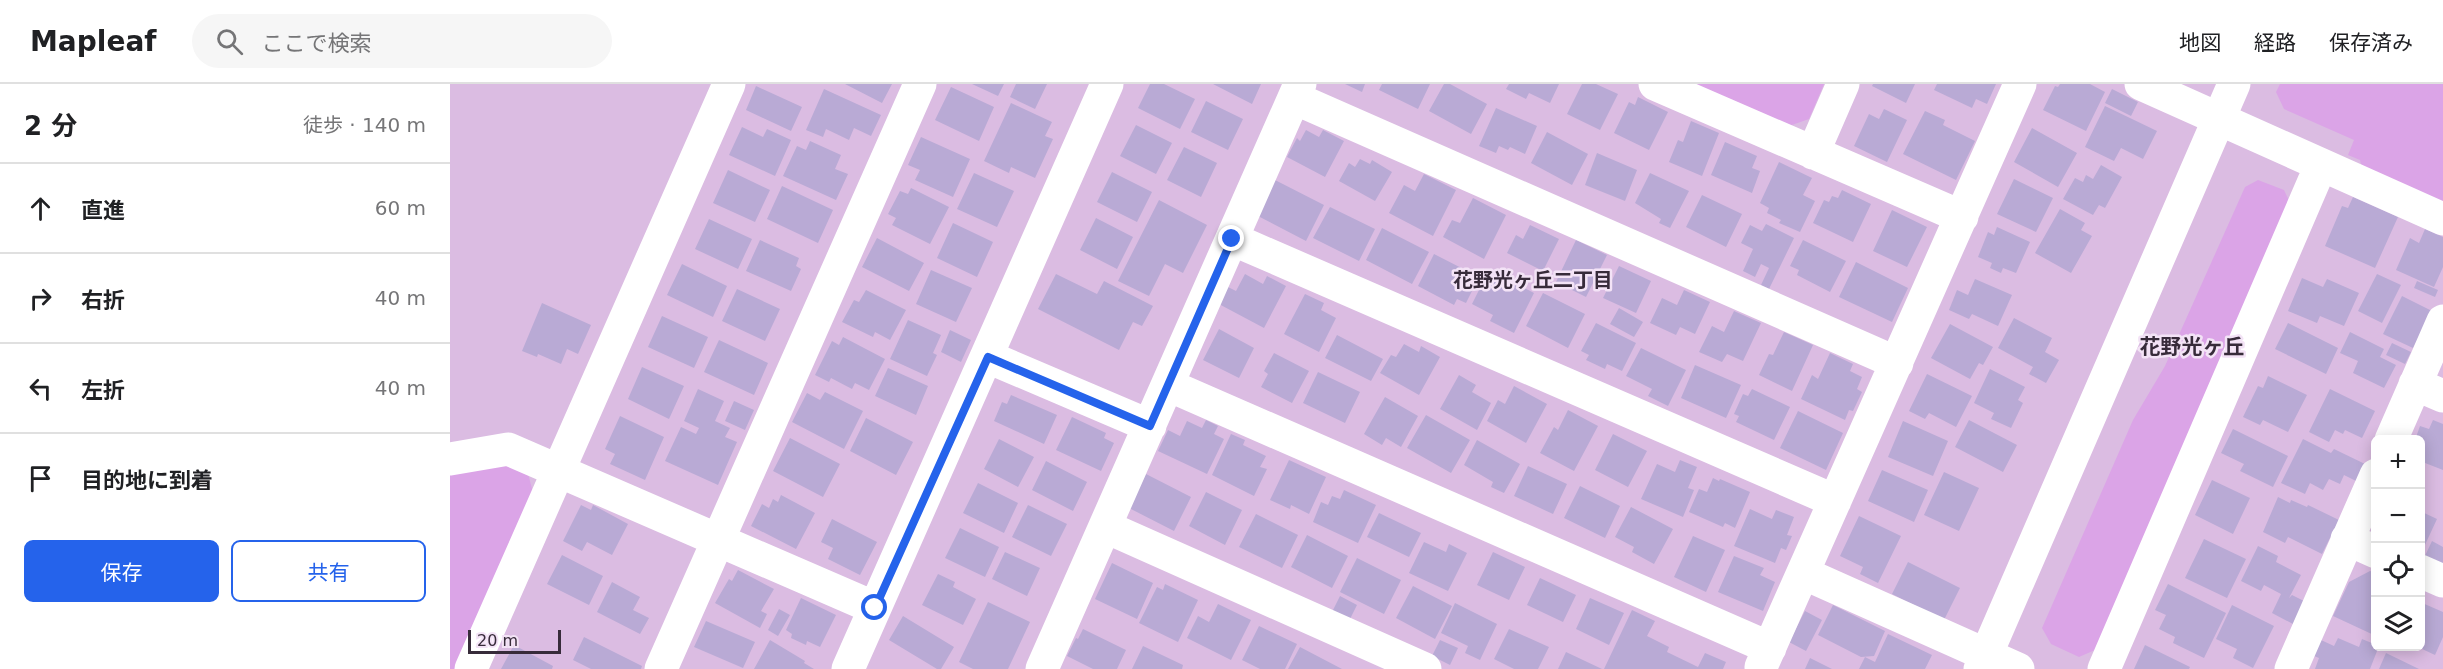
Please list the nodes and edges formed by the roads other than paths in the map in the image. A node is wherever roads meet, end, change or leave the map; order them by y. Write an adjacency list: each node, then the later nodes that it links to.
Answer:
1 (729, 84): 24 (street)
2 (920, 84): 28 (street)
3 (1107, 84): 17 (street)
4 (1655, 84): 11 (street)
5 (1843, 84): 11 (street)
6 (2020, 84): 13 (street)
7 (2141, 84): 10 (street)
8 (2234, 84): 10 (street)
9 (1297, 91): 15 (street); 18 (street)
10 (2219, 119): 12 (street); 35 (street)
11 (1813, 153): 13 (street)
12 (2321, 165): 14 (street); 42 (street)
13 (1962, 217): 18 (street)
14 (2443, 219)
15 (1232, 239): 19 (street); 26 (street)
16 (2443, 321): 20 (street)
17 (988, 357): 21 (street); 33 (street)
18 (1897, 363): 26 (street)
19 (1168, 385): 21 (street); 34 (street)
20 (2429, 390): 22 (street)
21 (1150, 426): 27 (street)
22 (2395, 435)
23 (450, 459): 24 (street)
24 (559, 470): 28 (street); 36 (street)
25 (2373, 489): 29 (street)
26 (1835, 501): 30 (street)
27 (1106, 527): 39 (street); 40 (street)
28 (718, 541): 33 (street); 37 (street)
29 (2361, 546): 43 (street)
30 (1803, 573): 34 (street); 35 (street)
31 (2425, 573): 32 (street)
32 (2443, 581)
33 (875, 608): 38 (street)
34 (1765, 659)
35 (1983, 662): 41 (street)
36 (471, 669)
37 (661, 669)
38 (848, 669)
39 (1042, 669)
40 (1425, 669)
41 (2018, 669)
42 (2104, 669)
43 (2291, 669)

